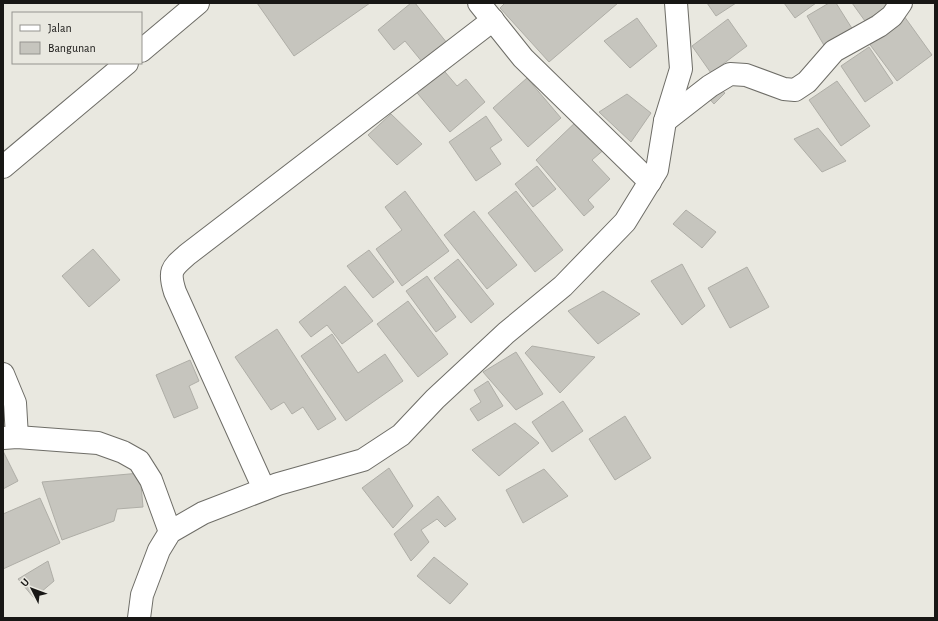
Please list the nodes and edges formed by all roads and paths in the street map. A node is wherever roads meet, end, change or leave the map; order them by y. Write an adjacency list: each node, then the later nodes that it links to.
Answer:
1 (198, 3): 6 (street)
2 (479, 3): 5 (street)
3 (676, 3): 8 (street)
4 (901, 3): 8 (street)
5 (493, 20): 10 (street); 13 (street)
6 (142, 50)
7 (126, 64): 9 (street)
8 (665, 122): 10 (street)
9 (3, 166)
10 (650, 182): 13 (street)
11 (3, 374): 12 (street)
12 (10, 437): 14 (street)
13 (264, 489): 14 (street)
14 (170, 532): 15 (street)
15 (139, 618)

